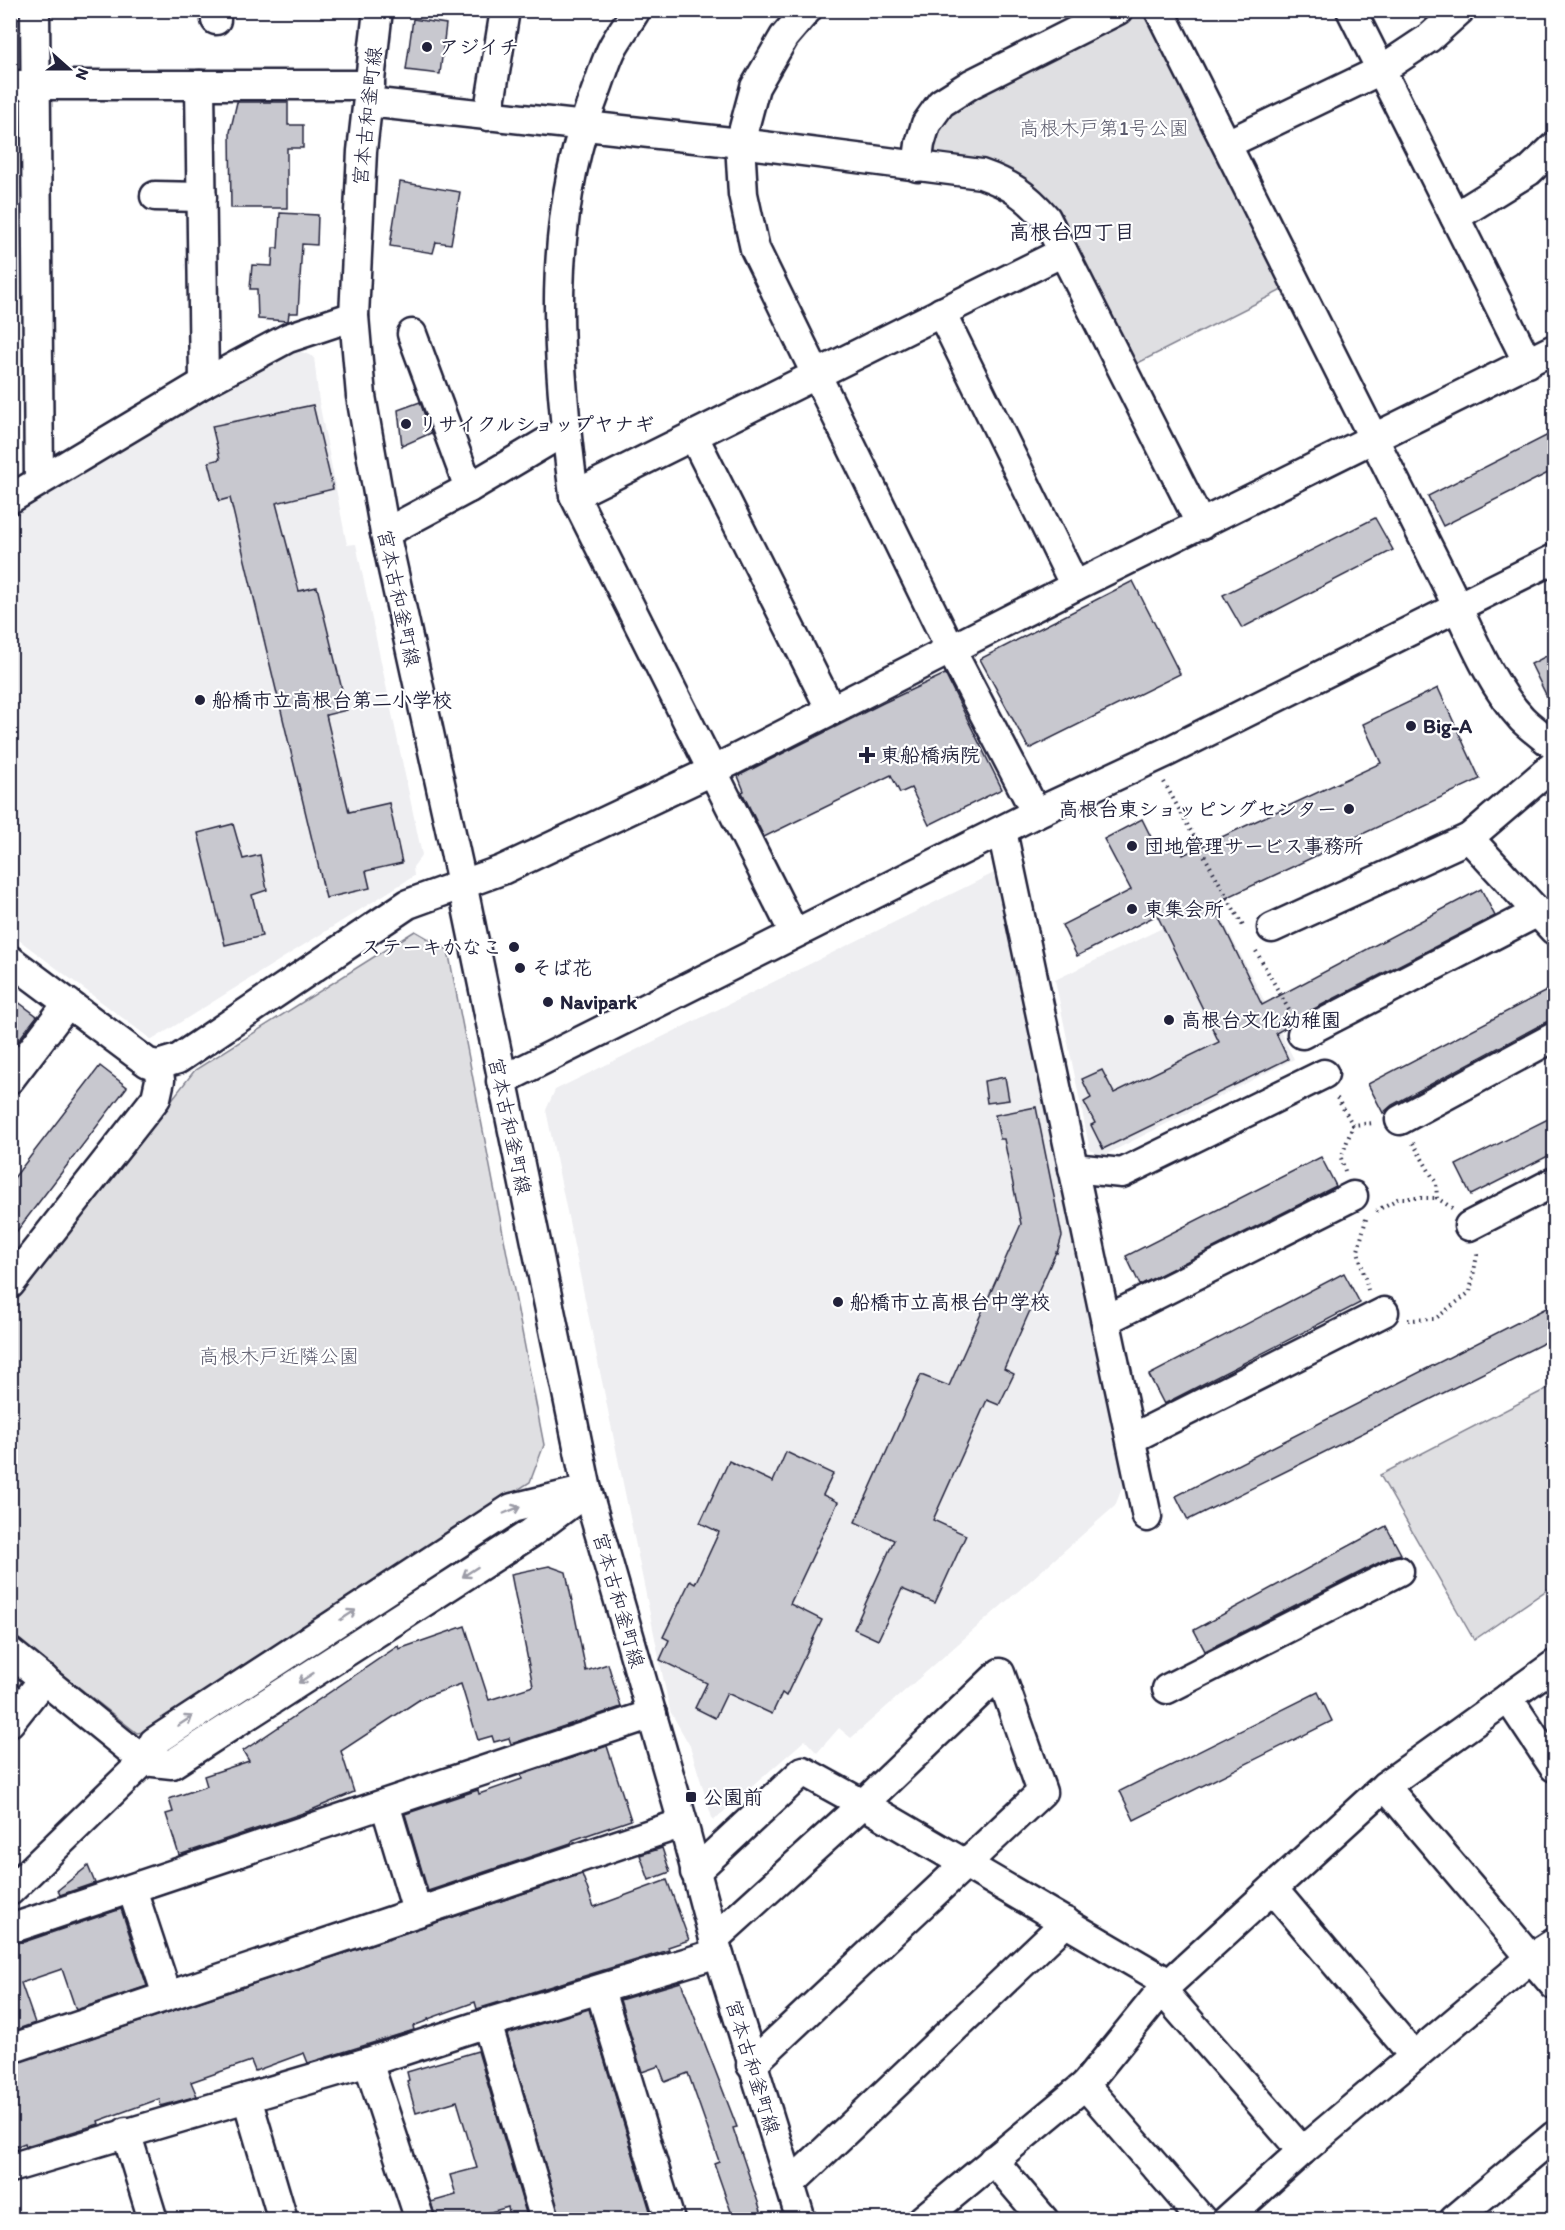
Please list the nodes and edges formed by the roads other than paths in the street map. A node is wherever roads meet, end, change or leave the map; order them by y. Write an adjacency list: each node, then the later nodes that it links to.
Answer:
1 (35, 10): 11 (street)
2 (378, 10): 13 (street, 宮本古和釜町線)
3 (505, 10): 14 (street)
4 (636, 10): 15 (street)
5 (807, 10): 16 (street)
6 (1118, 10): 19 (street)
7 (1159, 10): 17 (street)
8 (1351, 10): 10 (street)
9 (1461, 10): 10 (street)
10 (1381, 70): 17 (street); 22 (street)
11 (22, 85): 12 (street); 34 (street)
12 (200, 86): 13 (street); 21 (street)
13 (369, 94): 14 (street); 25 (street, 宮本古和釜町線)
14 (488, 116): 15 (street)
15 (582, 125): 16 (street); 31 (street)
16 (740, 143): 19 (street); 29 (street)
17 (1227, 144): 33 (street)
18 (1554, 147): 22 (street)
19 (917, 167): 23 (street)
20 (155, 196): 21 (street)
21 (202, 197): 30 (street)
22 (1455, 217): 28 (street)
23 (1063, 252): 24 (street); 38 (street)
24 (941, 312): 29 (street); 41 (street)
25 (354, 316): 30 (street); 39 (street, 宮本古和釜町線)
26 (412, 334): 35 (street)
27 (1554, 349): 28 (street)
28 (1528, 363): 33 (street)
29 (817, 373): 32 (street); 43 (street)
30 (204, 383): 34 (street)
31 (565, 431): 35 (street); 36 (street)
32 (693, 435): 36 (street); 44 (street)
33 (1375, 440): 38 (street); 42 (street)
34 (39, 481): 37 (street)
35 (469, 488): 39 (street)
36 (574, 495): 47 (street)
37 (10, 499)
38 (1201, 525): 41 (street)
39 (385, 533): 51 (street, 宮本古和釜町線)
40 (1554, 559): 42 (street)
41 (1076, 586): 43 (street)
42 (1458, 608): 45 (street); 48 (street)
43 (951, 650): 44 (street); 48 (street)
44 (831, 710): 47 (street)
45 (1554, 746)
46 (1554, 765): 50 (street)
47 (712, 771): 51 (street); 53 (street)
48 (1036, 813): 49 (street)
49 (1002, 831): 53 (street); 64 (street)
50 (1469, 838): 52 (street); 54 (street)
51 (462, 883): 59 (street); 62 (street, 宮本古和釜町線)
52 (1546, 921): 57 (street)
53 (794, 933): 62 (street)
54 (1257, 934)
55 (10, 960): 56 (street)
56 (68, 1003): 59 (street); 61 (street)
57 (1302, 1034)
58 (1554, 1037): 63 (street)
59 (158, 1065): 68 (street)
60 (1324, 1074): 64 (street)
61 (10, 1079)
62 (501, 1081): 72 (street, 宮本古和釜町線)
63 (1400, 1120)
64 (1073, 1168): 70 (street)
65 (1554, 1182): 67 (street)
66 (1353, 1196): 70 (street)
67 (1469, 1226)
68 (10, 1284)
69 (1384, 1312): 71 (street)
70 (1106, 1320): 71 (street)
71 (1131, 1439): 73 (street)
72 (587, 1490): 80 (street, 宮本古和釜町線); 82 (street)
73 (1148, 1517)
74 (1399, 1571): 78 (street)
75 (10, 1652): 77 (street)
76 (1554, 1665): 79 (street)
77 (44, 1679): 81 (street); 82 (street)
78 (1167, 1689)
79 (1508, 1698): 83 (street); 84 (street)
80 (652, 1714): 85 (street); 87 (street, 宮本古和釜町線)
81 (10, 1722)
82 (144, 1761): 92 (street)
83 (1554, 1767)
84 (1385, 1786): 91 (street); 97 (street)
85 (385, 1804): 90 (street); 93 (street)
86 (863, 1804): 88 (street); 88 (street); 89 (street); 96 (street)
87 (683, 1822): 89 (street, 宮本古和釜町線); 93 (street)
88 (965, 1863): 94 (street); 106 (street)
89 (695, 1872): 96 (street, 宮本古和釜町線)
90 (132, 1889): 95 (street); 101 (street)
91 (1273, 1889): 99 (street); 104 (street)
92 (10, 1891)
93 (417, 1911): 101 (street)
94 (1066, 1922): 99 (street); 114 (street)
95 (10, 1927)
96 (716, 1946): 100 (street); 106 (street, 宮本古和釜町線)
97 (1543, 1950): 98 (street); 104 (street)
98 (1554, 1985)
99 (1166, 1986): 107 (street); 111 (street)
100 (600, 1990): 102 (street); 119 (street)
101 (167, 1995): 103 (street)
102 (487, 2023): 105 (street); 118 (street)
103 (10, 2049)
104 (1414, 2056): 111 (street)
105 (368, 2062): 108 (street); 117 (street)
106 (751, 2065): 114 (street, 宮本古和釜町線)
107 (1084, 2085): 112 (street); 123 (street)
108 (248, 2098): 109 (street); 116 (street)
109 (126, 2132): 113 (street); 115 (street)
110 (1554, 2136): 125 (street)
111 (1302, 2151): 124 (street)
112 (993, 2160): 121 (street); 122 (street)
113 (10, 2168)
114 (790, 2184): 120 (street, 宮本古和釜町線)
115 (153, 2220)
116 (283, 2220)
117 (420, 2220)
118 (545, 2220)
119 (670, 2220)
120 (801, 2220)
121 (922, 2220)
122 (1044, 2220)
123 (1202, 2220)
124 (1226, 2220)
125 (1454, 2220)

